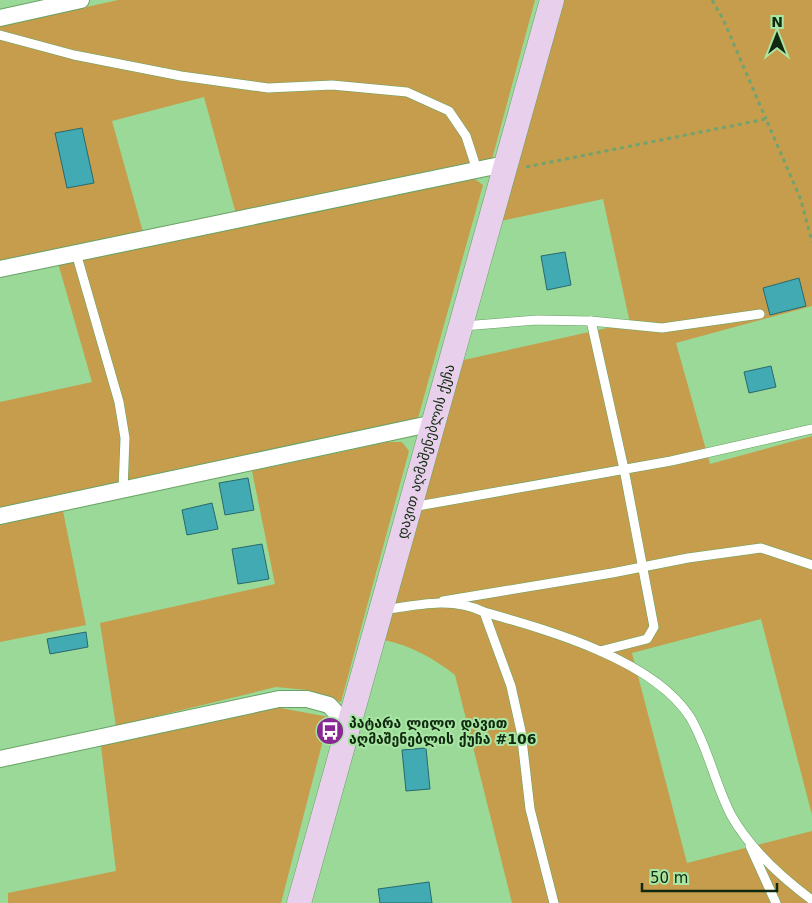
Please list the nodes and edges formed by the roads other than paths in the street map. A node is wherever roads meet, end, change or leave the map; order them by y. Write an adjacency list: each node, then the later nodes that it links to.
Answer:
1 (81, 0): 3 (street)
2 (552, 0): 5 (street, დავით აღმაშენებლის ქუჩა)
3 (0, 18)
4 (0, 35): 6 (lane)
5 (504, 168): 6 (street); 11 (street, დავით აღმაშენებლის ქუჩა)
6 (477, 170): 7 (street)
7 (76, 253): 8 (street); 15 (lane)
8 (0, 269)
9 (760, 314): 10 (lane)
10 (591, 321): 11 (lane); 14 (lane)
11 (460, 326): 12 (street, დავით აღმაშენებლის ქუჩა)
12 (434, 423): 15 (street); 16 (street, დავით აღმაშენებლის ქუჩა)
13 (812, 429): 14 (lane)
14 (624, 469): 16 (lane); 19 (lane)
15 (123, 490): 17 (street)
16 (411, 508): 21 (street, დავით აღმაშენებლის ქუჩა)
17 (0, 516)
18 (812, 565): 19 (lane)
19 (643, 567): 20 (lane); 23 (lane)
20 (433, 602): 21 (lane); 22 (lane)
21 (381, 610): 24 (street, დავით აღმაშენებლის ქუჩა)
22 (484, 612): 23 (lane); 29 (lane)
23 (600, 651): 26 (lane)
24 (349, 727): 25 (street); 28 (street, დავით აღმაშენებლის ქუჩა)
25 (0, 759)
26 (746, 837): 27 (lane); 30 (lane)
27 (812, 900)
28 (299, 903)
29 (554, 903)
30 (776, 903)

